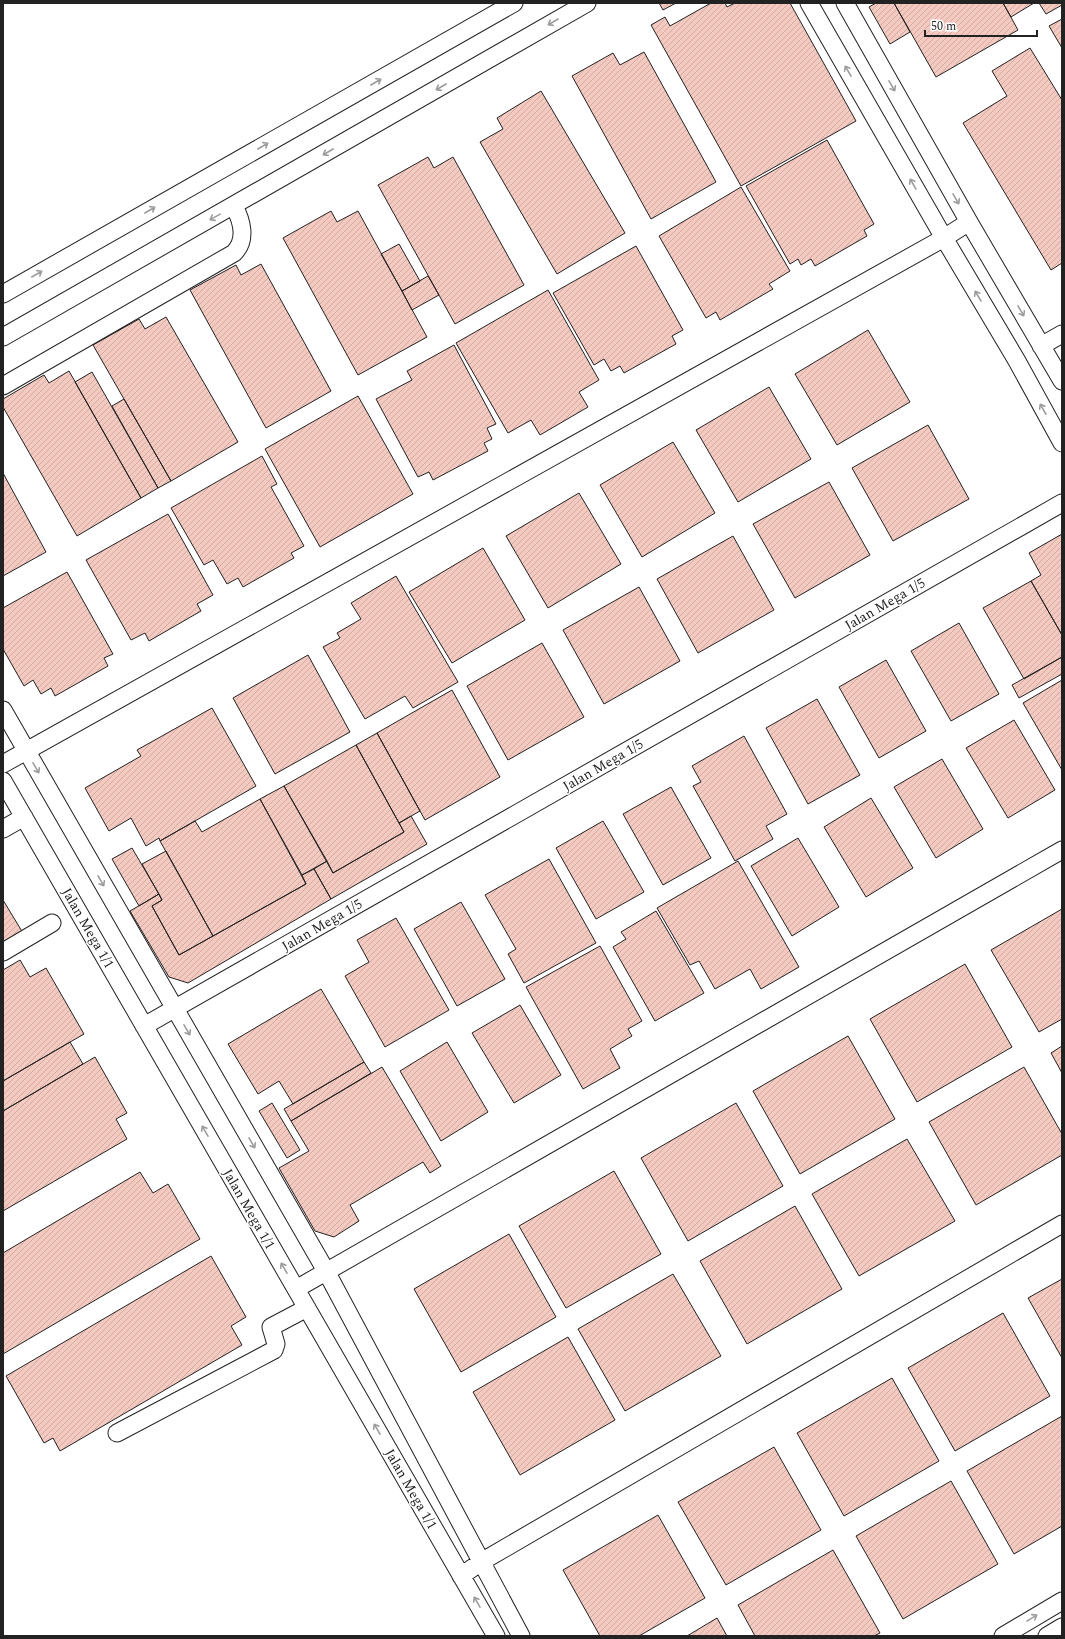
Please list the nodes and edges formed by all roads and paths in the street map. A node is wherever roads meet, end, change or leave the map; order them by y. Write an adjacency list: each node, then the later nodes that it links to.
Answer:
1 (514, 3): 8 (street, one-way to 1)
2 (587, 3): 5 (street, one-way to 5)
3 (809, 3): 7 (street, one-way to 3)
4 (845, 3): 6 (street, one-way to 6)
5 (234, 206): 10 (street, one-way to 10); 13 (street)
6 (969, 222): 7 (street); 11 (street, one-way to 11)
7 (944, 238): 14 (street, one-way to 7); 17 (street)
8 (3, 294)
9 (1062, 334): 11 (street)
10 (3, 336)
11 (1041, 346): 12 (street)
12 (1062, 381)
13 (3, 386)
14 (1062, 443)
15 (1062, 503): 25 (street, Jalan Mega 1/5)
16 (3, 710): 17 (street)
17 (27, 751): 18 (street); 25 (street, one-way to 25)
18 (3, 764)
19 (3, 782): 20 (street, Jalan Mega 1/1)
20 (24, 817): 21 (street); 26 (street, Jalan Mega 1/1)
21 (3, 829)
22 (1062, 850): 28 (street)
23 (52, 923): 24 (street)
24 (3, 952)
25 (175, 1009): 26 (street, Jalan Mega 1/5); 28 (street, one-way to 28)
26 (144, 1026): 29 (street, Jalan Mega 1/1, one-way to 26)
27 (1062, 1224): 32 (street)
28 (326, 1271): 29 (street); 32 (street)
29 (296, 1289): 30 (street, Jalan Mega 1/1)
30 (307, 1308): 31 (street); 33 (street, Jalan Mega 1/1, one-way to 30)
31 (117, 1433)
32 (481, 1562): 33 (street); 37 (street)
33 (461, 1576): 36 (street, Jalan Mega 1/1, one-way to 33)
34 (1062, 1601): 38 (street, one-way to 34)
35 (1062, 1627): 39 (street)
36 (496, 1636)
37 (521, 1636)
38 (1002, 1636)
39 (1047, 1636)

